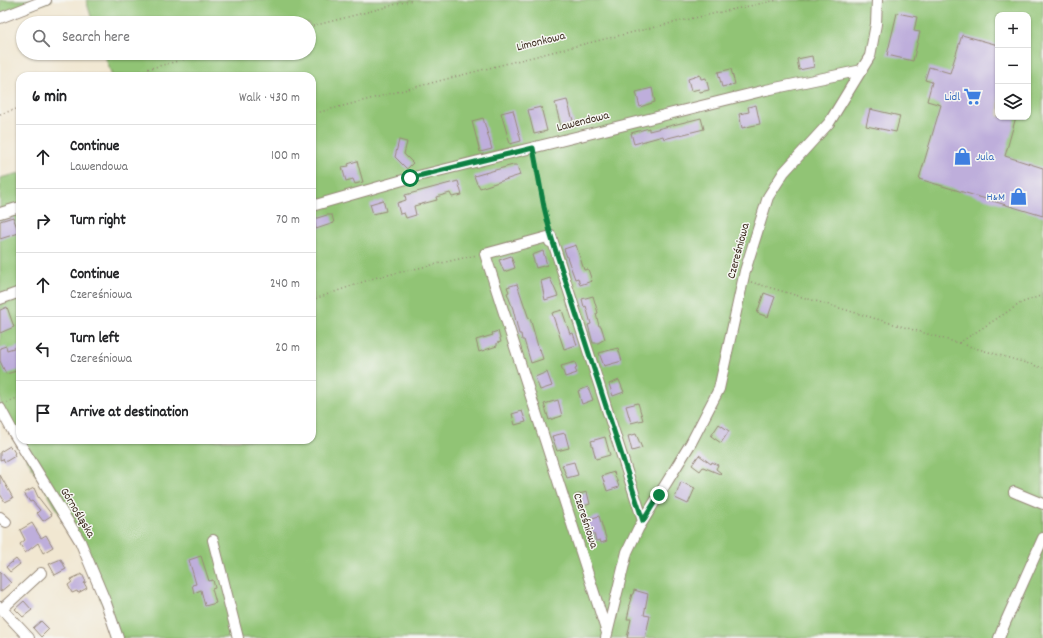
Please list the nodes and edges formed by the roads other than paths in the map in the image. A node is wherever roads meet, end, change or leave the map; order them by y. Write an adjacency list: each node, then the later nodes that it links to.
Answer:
1 (46, 0): 3 (street)
2 (877, 0): 4 (street, Czereśniowa)
3 (0, 18)
4 (862, 70): 5 (street, Lawendowa); 15 (street, Czereśniowa)
5 (316, 205)
6 (16, 208): 7 (street)
7 (0, 213)
8 (16, 293): 9 (street)
9 (0, 299)
10 (3, 405): 11 (street, Górnośląska)
11 (16, 437)
12 (20, 444): 22 (street, Górnośląska)
13 (1014, 492): 14 (street)
14 (1043, 504)
15 (643, 521): 20 (street, Czereśniowa); 20 (street, Czereśniowa)
16 (1043, 538): 24 (street)
17 (213, 540): 23 (street)
18 (41, 573): 19 (street)
19 (1, 608): 21 (street)
20 (607, 635)
21 (29, 638)
22 (118, 638)
23 (238, 638)
24 (999, 638)

